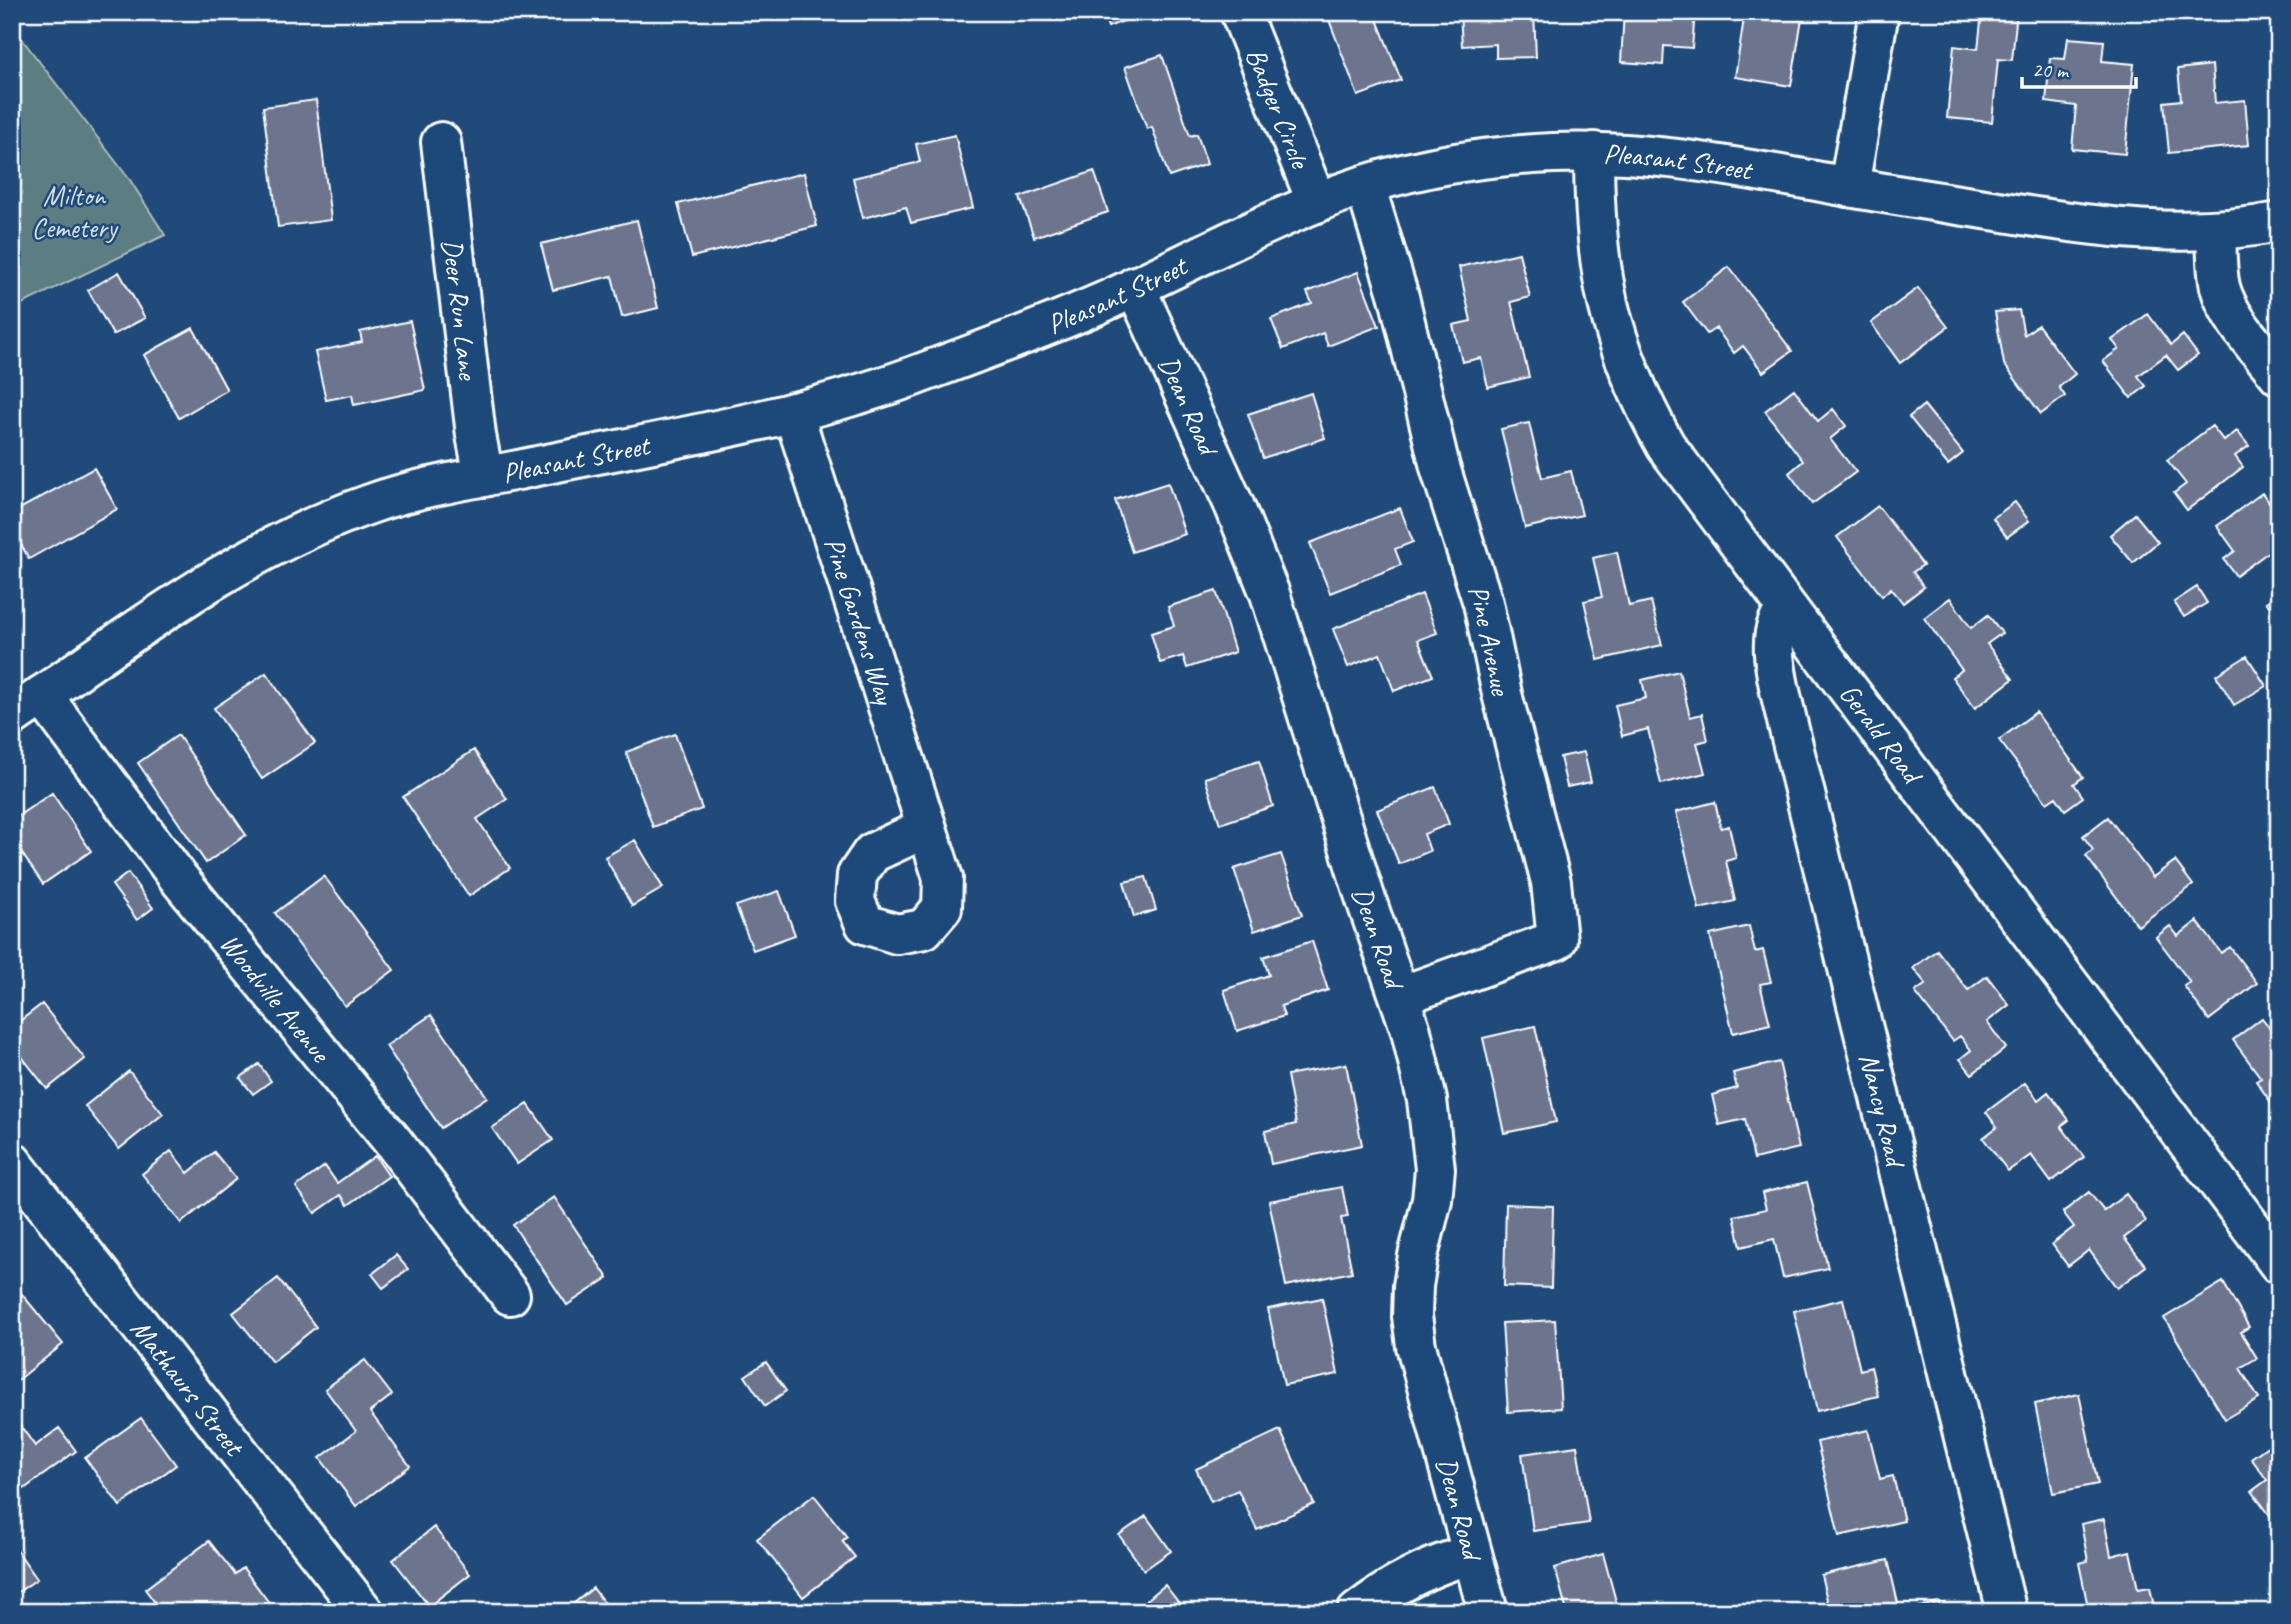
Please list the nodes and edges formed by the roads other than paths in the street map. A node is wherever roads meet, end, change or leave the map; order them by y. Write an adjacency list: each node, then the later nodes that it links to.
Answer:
1 (1240, 12): 7 (street, Badger Circle)
2 (1879, 12): 6 (street)
3 (441, 142): 13 (street, Deer Run Lane)
4 (1594, 152): 5 (street, Pleasant Street); 6 (street, Pleasant Street); 14 (street, Gerald Road)
5 (1365, 185): 7 (street, Pleasant Street); 17 (street, Pine Avenue)
6 (1849, 187): 9 (street, Pleasant Street)
7 (1317, 203): 10 (street, Pleasant Street)
8 (2279, 222): 9 (street, Pleasant Street)
9 (2216, 231): 11 (street)
10 (1135, 286): 12 (street, Pleasant Street); 17 (street, Dean Road)
11 (2279, 375)
12 (793, 412): 13 (street, Pleasant Street); 16 (street, Pine Gardens Way)
13 (484, 477): 15 (street, Pleasant Street)
14 (1788, 610): 19 (street, Gerald Road); 25 (street, Nancy Road)
15 (22, 704): 20 (street, Woodville Avenue)
16 (926, 828)
17 (1401, 996): 21 (street, Dean Road)
18 (12, 1162): 22 (street, Mathaurs Street)
19 (2279, 1264)
20 (510, 1295)
21 (1472, 1555): 23 (street); 24 (street, Dean Road)
22 (364, 1612)
23 (1357, 1612)
24 (1488, 1612)
25 (2007, 1612)

